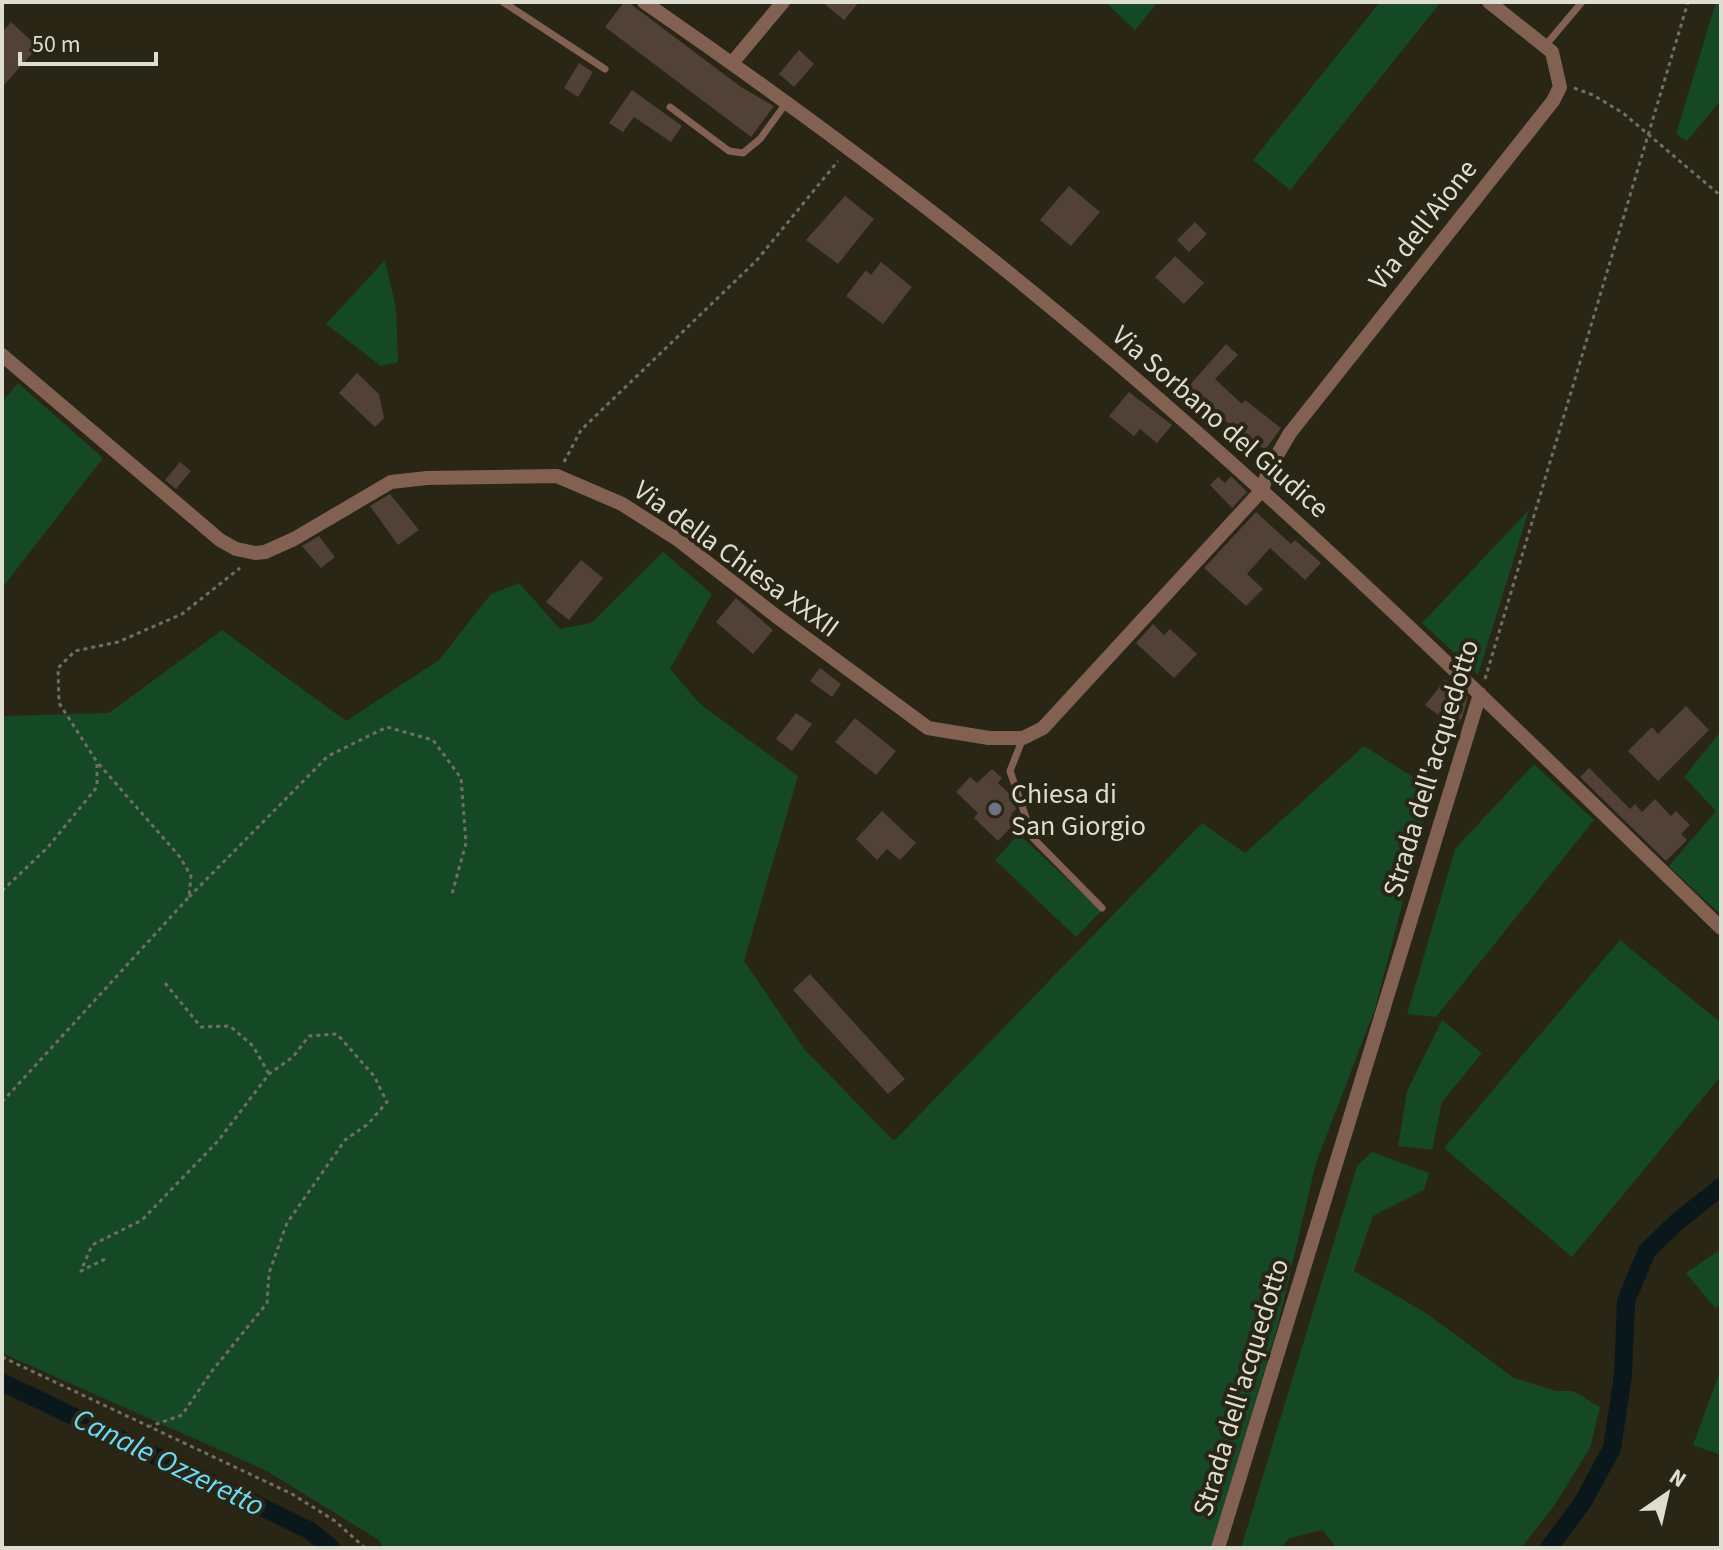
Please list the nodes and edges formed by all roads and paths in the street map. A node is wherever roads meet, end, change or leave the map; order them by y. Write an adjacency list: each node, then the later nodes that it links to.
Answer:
1 (503, 2): 9 (lane)
2 (644, 2): 8 (street, Via Sorbano del Giudice)
3 (783, 2): 8 (street)
4 (1582, 2): 7 (lane)
5 (1688, 2): 13 (path, Strada dell'acquedotto)
6 (1492, 3): 7 (street)
7 (1545, 46): 10 (street)
8 (732, 63): 11 (street, Via Sorbano del Giudice)
9 (605, 69)
10 (1560, 87): 13 (path); 18 (street, Via dell'Aione)
11 (787, 102): 12 (lane); 14 (street, Via Sorbano del Giudice)
12 (670, 107)
13 (1649, 134): 15 (path); 20 (path, Strada dell'acquedotto)
14 (849, 148): 17 (path); 18 (street, Via Sorbano del Giudice)
15 (1721, 196)
16 (2, 355): 19 (street)
17 (557, 476): 19 (street, Via della Chiesa XXXII); 21 (street, Via della Chiesa XXXII)
18 (1262, 490): 20 (street, Via Sorbano del Giudice); 21 (street)
19 (255, 553): 22 (path)
20 (1480, 694): 27 (street, Via Sorbano del Giudice); 35 (street, Strada dell'acquedotto)
21 (1023, 738): 26 (lane)
22 (97, 762): 23 (path); 25 (path)
23 (2, 891)
24 (452, 894): 25 (path)
25 (189, 897): 30 (path)
26 (1102, 908)
27 (1721, 928)
28 (165, 983): 29 (path)
29 (269, 1074): 31 (path); 33 (path)
30 (2, 1102)
31 (105, 1259)
32 (2, 1357): 33 (path)
33 (151, 1426): 34 (path)
34 (365, 1548)
35 (1218, 1548)

